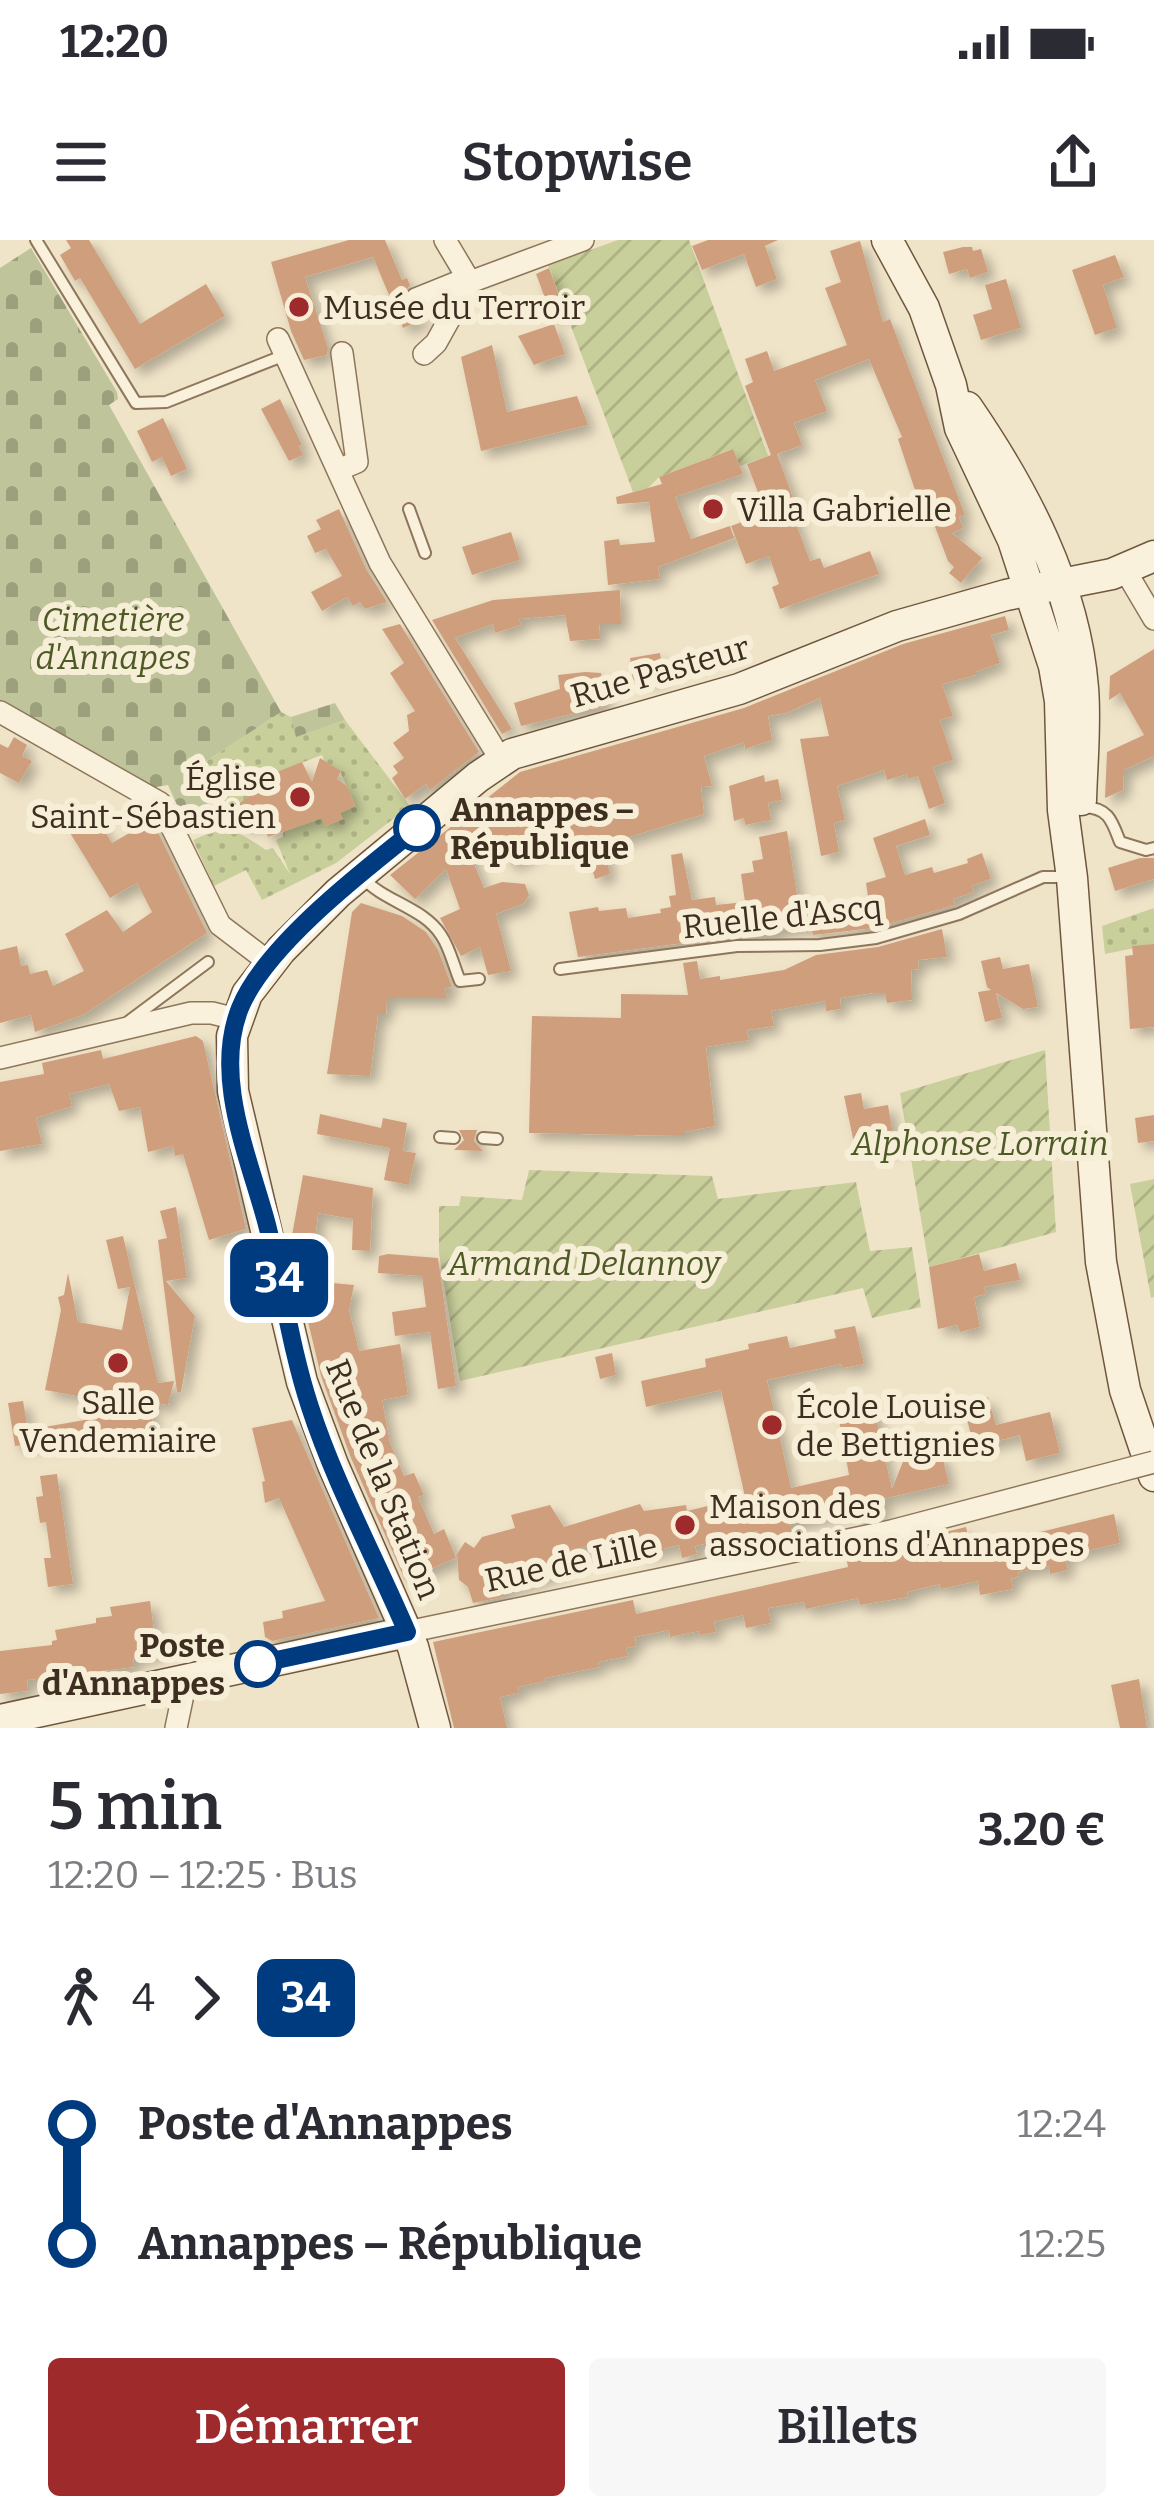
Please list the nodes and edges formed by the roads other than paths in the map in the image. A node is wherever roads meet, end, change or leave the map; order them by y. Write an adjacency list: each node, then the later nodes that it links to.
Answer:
1 (36, 240): 7 (lane)
2 (446, 240): 5 (street)
3 (583, 240): 5 (street)
4 (887, 240): 15 (street)
5 (469, 280): 6 (street); 9 (street)
6 (416, 299)
7 (281, 347): 10 (street)
8 (342, 353): 10 (street)
9 (424, 354)
10 (338, 470): 18 (street)
11 (409, 508): 12 (lane)
12 (425, 553)
13 (1154, 556): 14 (street, Rue Pasteur)
14 (1124, 570): 15 (street, Rue Pasteur); 16 (street)
15 (1044, 587): 18 (street, Rue Pasteur); 19 (street); 21 (street)
16 (1154, 620)
17 (0, 712): 24 (street)
18 (501, 760): 22 (street, Rue Pasteur)
19 (1080, 807): 20 (lane); 21 (street)
20 (1154, 848)
21 (1072, 878): 25 (lane, Ruelle d'Ascq); 33 (street)
22 (353, 880): 24 (street, Rue Pasteur); 26 (lane)
23 (208, 962): 28 (lane)
24 (270, 963): 27 (street, Rue Pasteur)
25 (560, 969)
26 (478, 979)
27 (236, 1019): 28 (street); 34 (street, Rue de la Station)
28 (116, 1030): 29 (street)
29 (0, 1058)
30 (440, 1137): 31 (lane)
31 (454, 1138)
32 (1154, 1462): 34 (street, Rue de Lille, bridge)
33 (1154, 1475)
34 (407, 1632): 35 (street, Rue de Lille); 38 (street, Rue de la Station)
35 (186, 1680): 36 (street, Rue de Lille); 37 (street)
36 (0, 1720)
37 (176, 1728)
38 (435, 1728)

